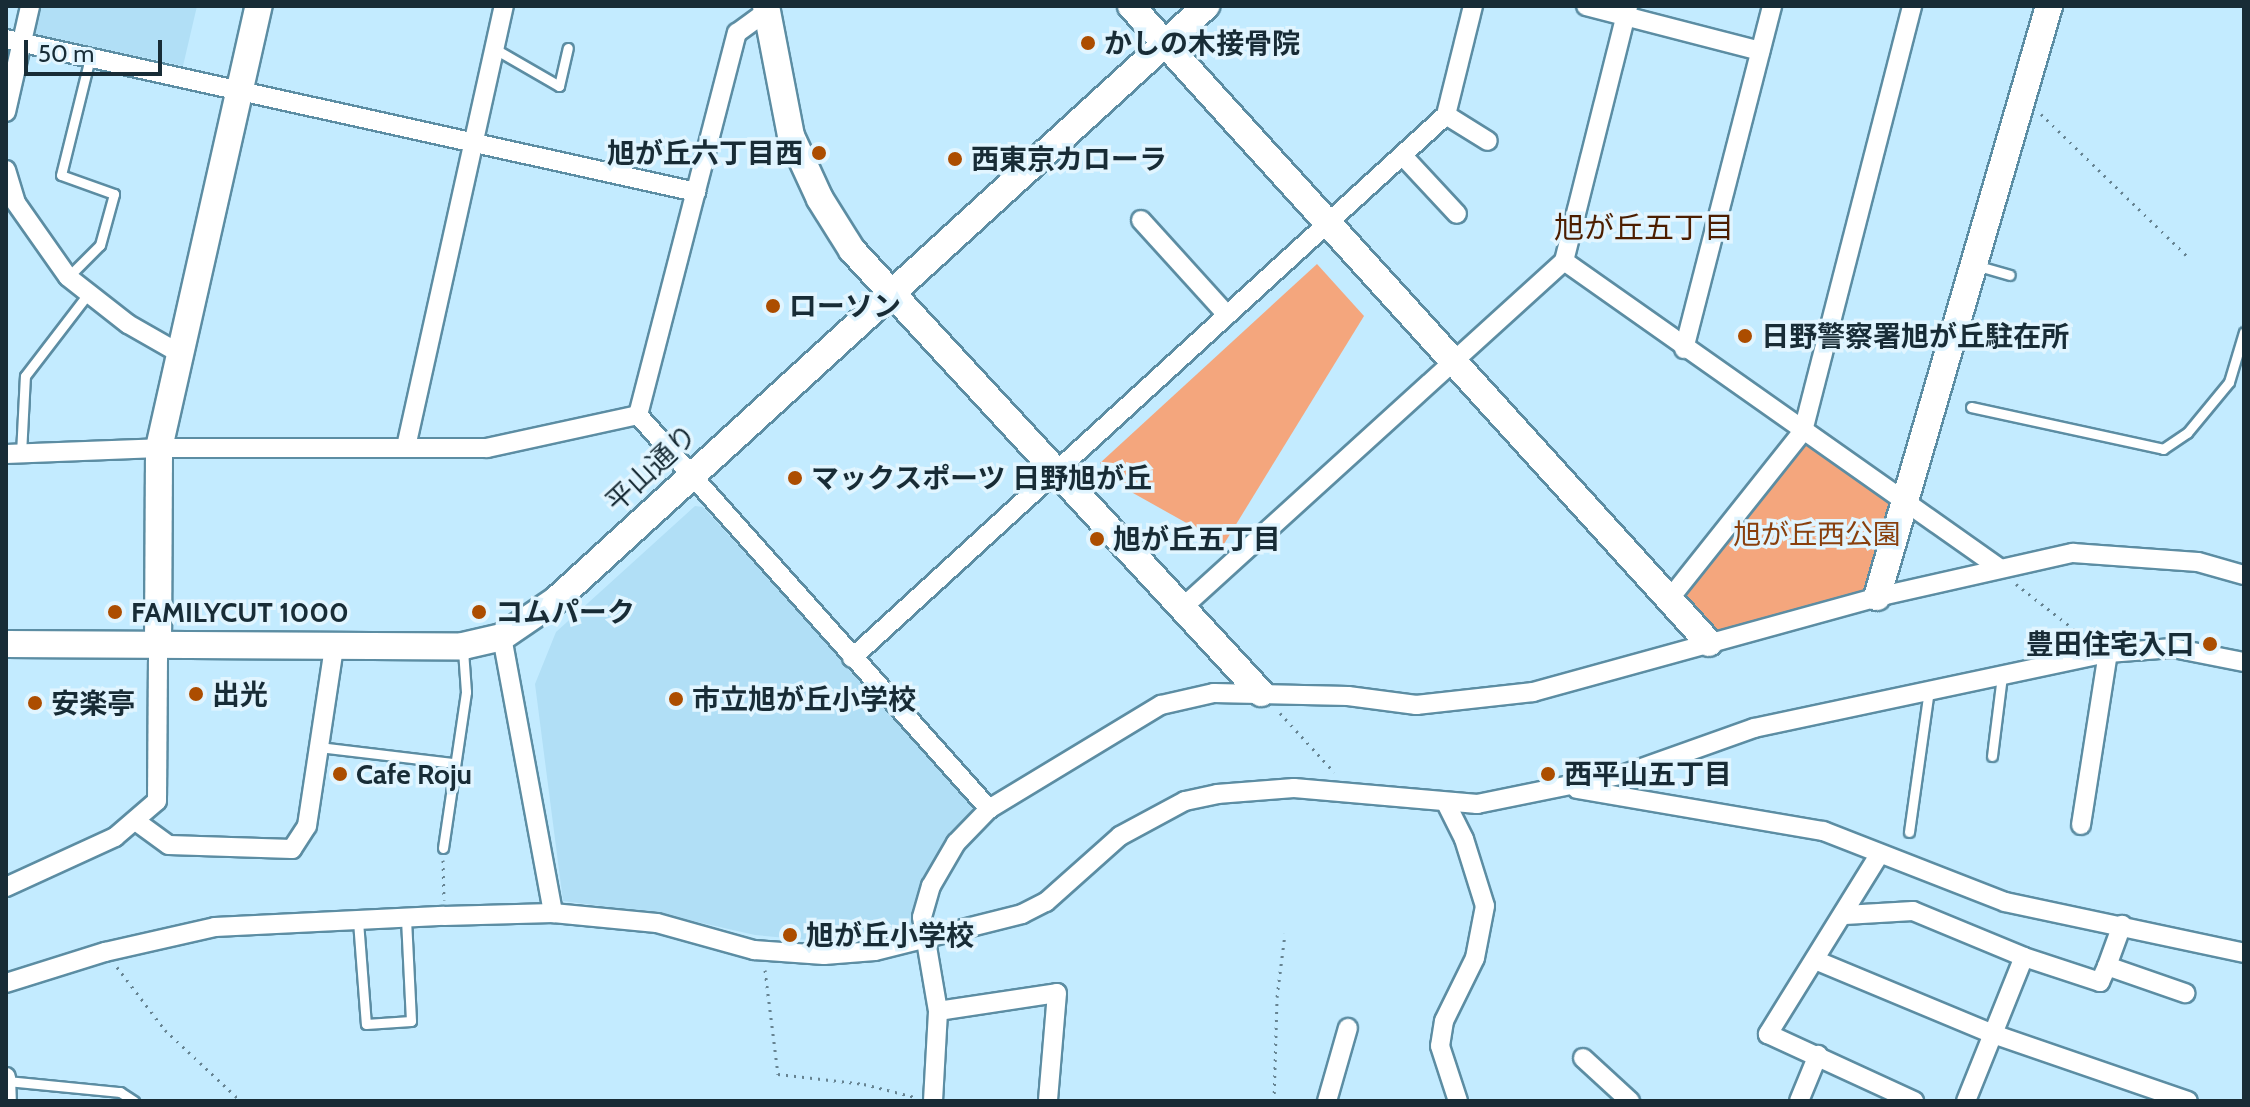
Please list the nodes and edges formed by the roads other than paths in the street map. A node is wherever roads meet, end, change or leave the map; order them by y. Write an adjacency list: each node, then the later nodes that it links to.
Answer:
1 (30, 6): 13 (street)
2 (259, 6): 19 (street)
3 (504, 6): 16 (street)
4 (1131, 6): 14 (street)
5 (1206, 6): 14 (street, 平山通り)
6 (1473, 6): 21 (street)
7 (1586, 6): 12 (street)
8 (1772, 6): 17 (street)
9 (1912, 6): 44 (street)
10 (2046, 6): 32 (street)
11 (766, 9): 26 (street); 35 (street)
12 (1627, 11): 17 (street); 31 (street)
13 (14, 40): 18 (street); 20 (street)
14 (1165, 43): 30 (street); 35 (street, 平山通り)
15 (568, 48): 16 (lane)
16 (495, 49): 22 (street)
17 (1760, 51): 39 (street)
18 (90, 58): 19 (street); 34 (lane)
19 (239, 92): 22 (street); 40 (street)
20 (6, 112)
21 (1446, 115): 23 (street); 24 (street)
22 (475, 139): 26 (street); 45 (street)
23 (1488, 141)
24 (1403, 156): 28 (street); 30 (street)
25 (6, 170): 27 (street)
26 (696, 192): 43 (street)
27 (11, 205): 34 (street)
28 (1457, 214)
29 (1141, 220): 37 (street)
30 (1329, 222): 37 (street); 41 (street)
31 (1564, 261): 39 (street); 41 (street)
32 (1972, 264): 33 (lane); 50 (street)
33 (2010, 275)
34 (68, 277): 36 (street)
35 (891, 293): 48 (street); 49 (street, 平山通り)
36 (88, 294): 40 (street); 47 (lane)
37 (1227, 315): 48 (street)
38 (2244, 332): 42 (lane)
39 (1684, 349): 44 (street)
40 (177, 352): 46 (street)
41 (1457, 361): 53 (street); 55 (street)
42 (1971, 407)
43 (638, 415): 45 (street); 49 (street)
44 (1803, 431): 50 (street); 53 (street)
45 (406, 447): 46 (street)
46 (159, 448): 47 (street); 59 (street)
47 (14, 454)
48 (1055, 471): 55 (street); 63 (street)
49 (689, 477): 56 (street, 平山通り); 63 (street)
50 (1902, 501): 51 (street); 54 (street)
51 (1998, 567): 52 (street); 54 (street)
52 (2244, 575)
53 (1671, 597): 57 (street)
54 (1877, 597): 57 (street)
55 (1182, 608): 67 (street)
56 (502, 637): 60 (street, 平山通り); 80 (street)
57 (1709, 643): 67 (street)
58 (6, 644): 59 (street, 平山通り)
59 (158, 646): 61 (street, 平山通り); 74 (street)
60 (463, 646): 61 (street, 平山通り); 70 (lane)
61 (334, 647): 68 (street)
62 (2108, 653): 64 (street); 65 (street); 75 (street)
63 (852, 658): 73 (street)
64 (2244, 662)
65 (2002, 675): 66 (street); 69 (lane)
66 (1929, 690): 71 (street); 76 (lane)
67 (1261, 693): 73 (street)
68 (319, 747): 70 (lane); 74 (street)
69 (1992, 756)
70 (454, 763): 77 (lane)
71 (1571, 788): 72 (street); 78 (street)
72 (1446, 803): 85 (street); 103 (street)
73 (989, 809): 85 (street)
74 (137, 822): 79 (street)
75 (2081, 825)
76 (1909, 832)
77 (443, 848)
78 (1879, 855): 81 (street); 84 (street)
79 (6, 887)
80 (553, 913): 82 (street); 85 (street)
81 (1845, 915): 87 (street); 88 (street)
82 (406, 918): 83 (street); 83 (lane)
83 (358, 921): 90 (street)
84 (2122, 925): 86 (street); 89 (street)
85 (925, 939): 92 (street)
86 (2244, 953)
87 (2024, 957): 89 (street); 94 (street)
88 (1815, 960): 94 (street); 95 (street)
89 (2107, 966): 91 (street)
90 (6, 983)
91 (2185, 993)
92 (938, 1011): 98 (street); 101 (street)
93 (1348, 1028): 102 (street)
94 (1993, 1034): 107 (street); 108 (street)
95 (1818, 1055): 105 (street); 106 (street)
96 (1583, 1058): 104 (street)
97 (6, 1079): 99 (street); 100 (lane)
98 (925, 1099)
99 (7, 1101)
100 (134, 1101)
101 (1048, 1101)
102 (1327, 1101)
103 (1458, 1101)
104 (1630, 1101)
105 (1799, 1101)
106 (1914, 1101)
107 (1966, 1101)
108 (2188, 1101)

